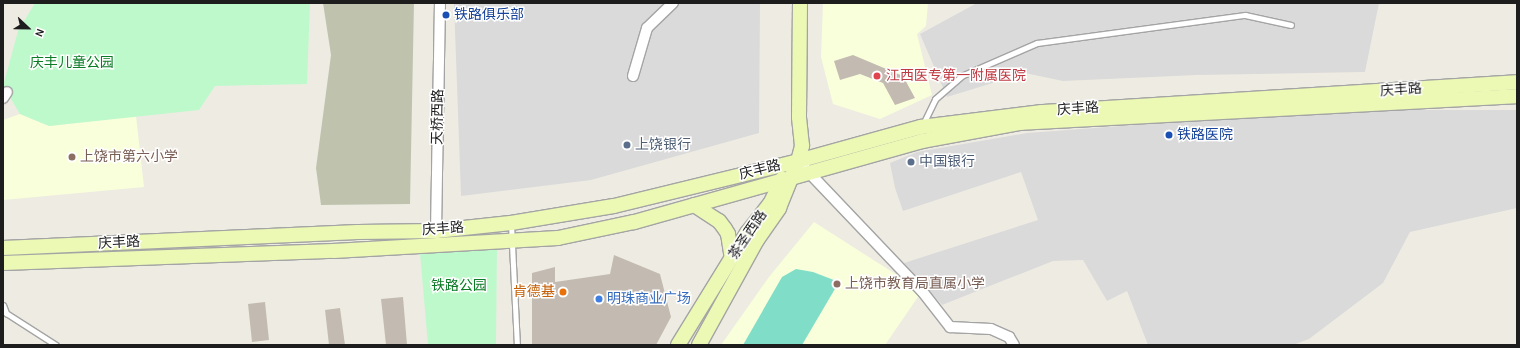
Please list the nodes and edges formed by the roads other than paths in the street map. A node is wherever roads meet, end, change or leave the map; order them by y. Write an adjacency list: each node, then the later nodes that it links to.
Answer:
1 (440, 3): 14 (street, 天桥西路)
2 (672, 3): 5 (street)
3 (800, 3): 9 (main road, 茶圣西路)
4 (1291, 25): 8 (lane)
5 (633, 76)
6 (1517, 82): 8 (main road, 庆丰路)
7 (1517, 96): 10 (main road)
8 (921, 127): 9 (main road, 庆丰路)
9 (793, 162): 10 (street); 11 (main road, 茶圣西路); 13 (main road, 庆丰路)
10 (809, 174): 11 (main road); 24 (street)
11 (787, 178): 12 (main road); 17 (main road, 茶圣西路); 23 (main road, 茶圣西路)
12 (694, 204): 15 (main road); 17 (main road)
13 (511, 223): 14 (main road, 庆丰路); 15 (lane)
14 (436, 231): 16 (main road, 庆丰路)
15 (512, 240): 18 (main road); 21 (lane)
16 (3, 248)
17 (732, 258): 22 (main road, 茶圣西路)
18 (3, 263)
19 (3, 305): 20 (lane)
20 (56, 345)
21 (517, 345)
22 (678, 345)
23 (699, 345)
24 (1014, 345)

